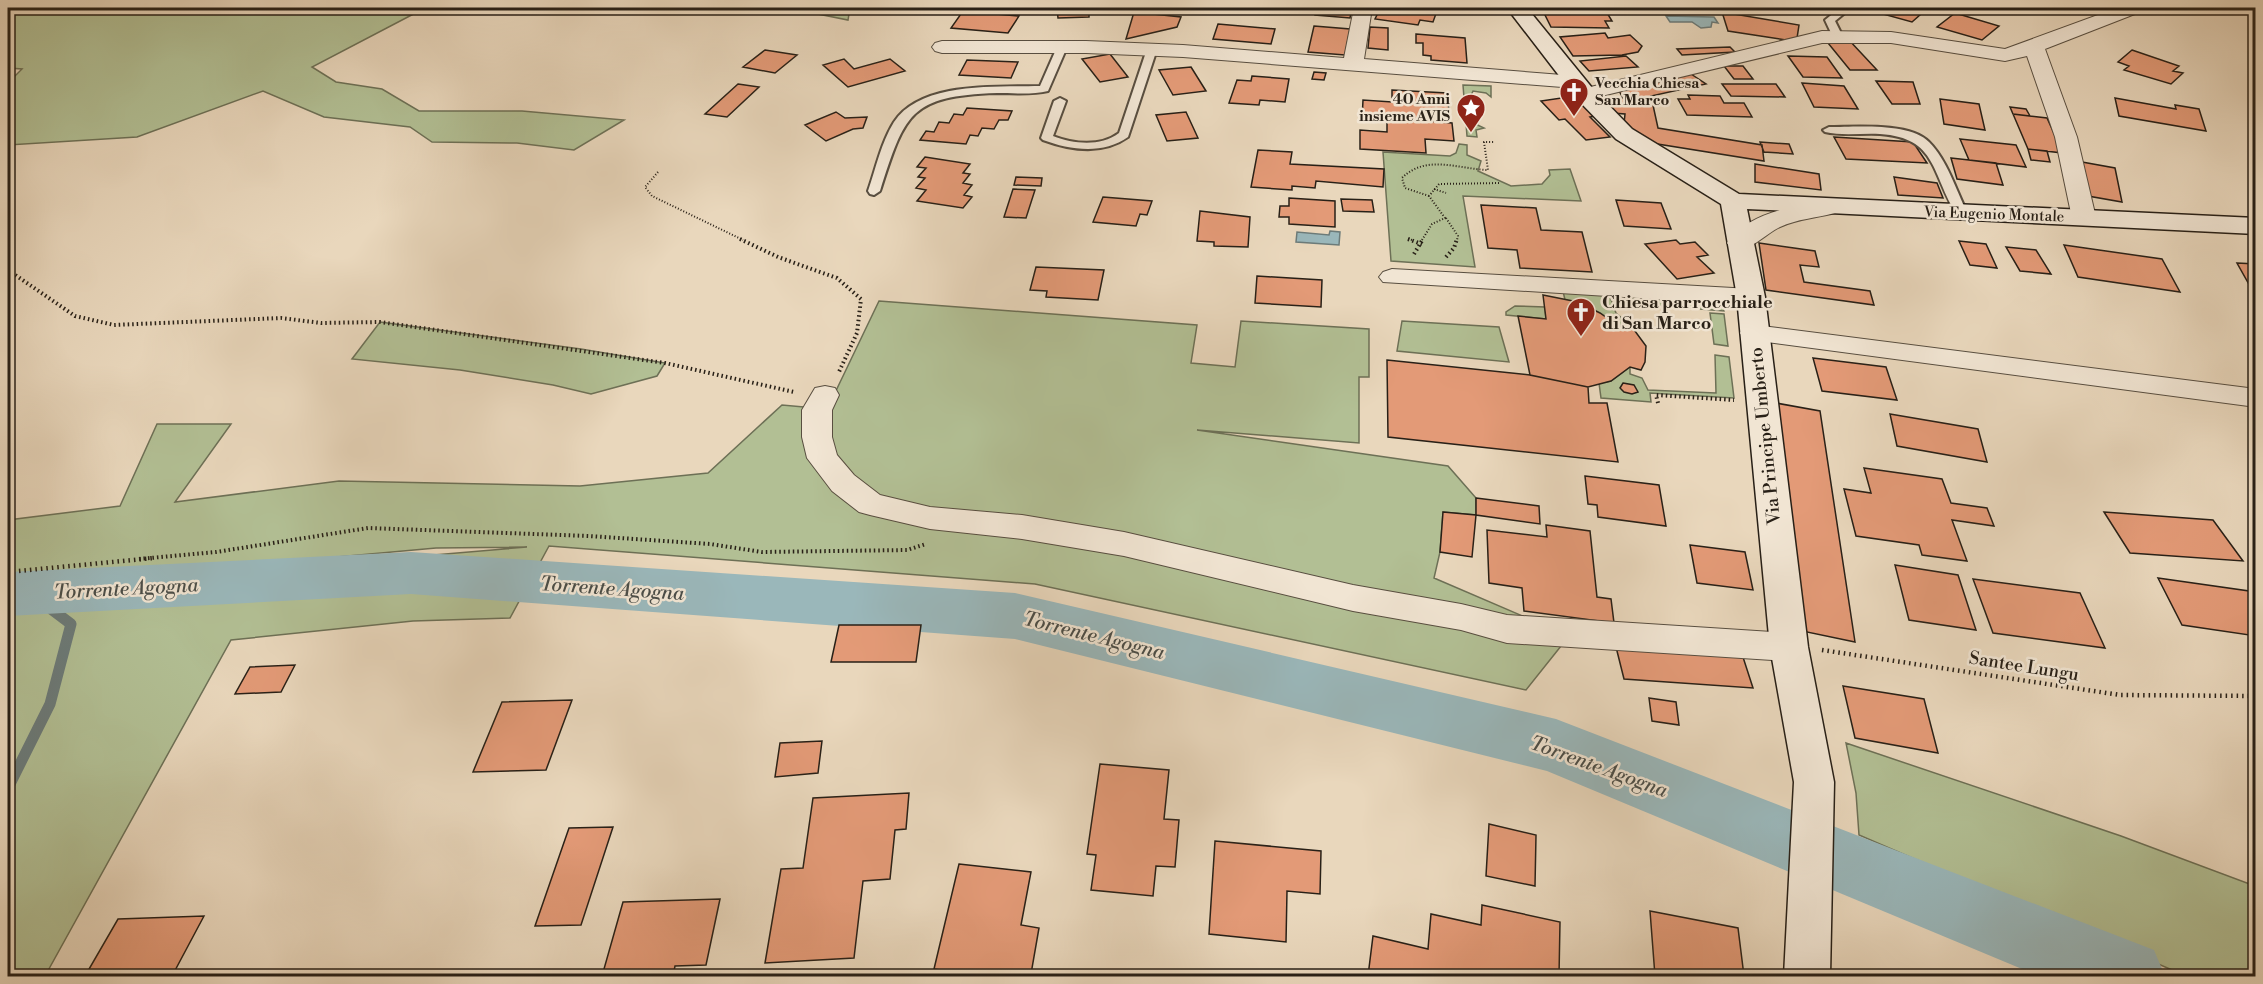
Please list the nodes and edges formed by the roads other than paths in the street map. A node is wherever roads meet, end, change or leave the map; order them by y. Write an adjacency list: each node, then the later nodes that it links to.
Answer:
1 (1363, 8): 10 (street)
2 (1517, 8): 11 (street)
3 (1846, 8): 5 (lane)
4 (2133, 8): 8 (street)
5 (1838, 35): 8 (street); 11 (street)
6 (942, 47): 7 (street)
7 (1062, 47): 9 (street); 14 (lane)
8 (2034, 47): 18 (street)
9 (1152, 49): 10 (street); 12 (lane)
10 (1353, 64): 11 (street)
11 (1580, 88): 15 (street)
12 (1060, 101)
13 (1829, 130): 17 (lane)
14 (874, 191)
15 (1733, 201): 16 (street, Via Eugenio Montale); 20 (street, Via Principe Umberto)
16 (1826, 208): 17 (street, Via Eugenio Montale); 20 (street)
17 (1961, 212): 18 (street, Via Eugenio Montale)
18 (2084, 218): 19 (street, Via Eugenio Montale)
19 (2256, 226)
20 (1740, 243): 22 (street, Via Principe Umberto)
21 (1392, 277): 22 (street)
22 (1751, 297): 23 (street, Via Principe Umberto)
23 (1754, 333): 25 (street); 26 (street, Via Principe Umberto)
24 (825, 395): 26 (street)
25 (2256, 398)
26 (1789, 647): 27 (street, Via Principe Umberto)
27 (1807, 976)

